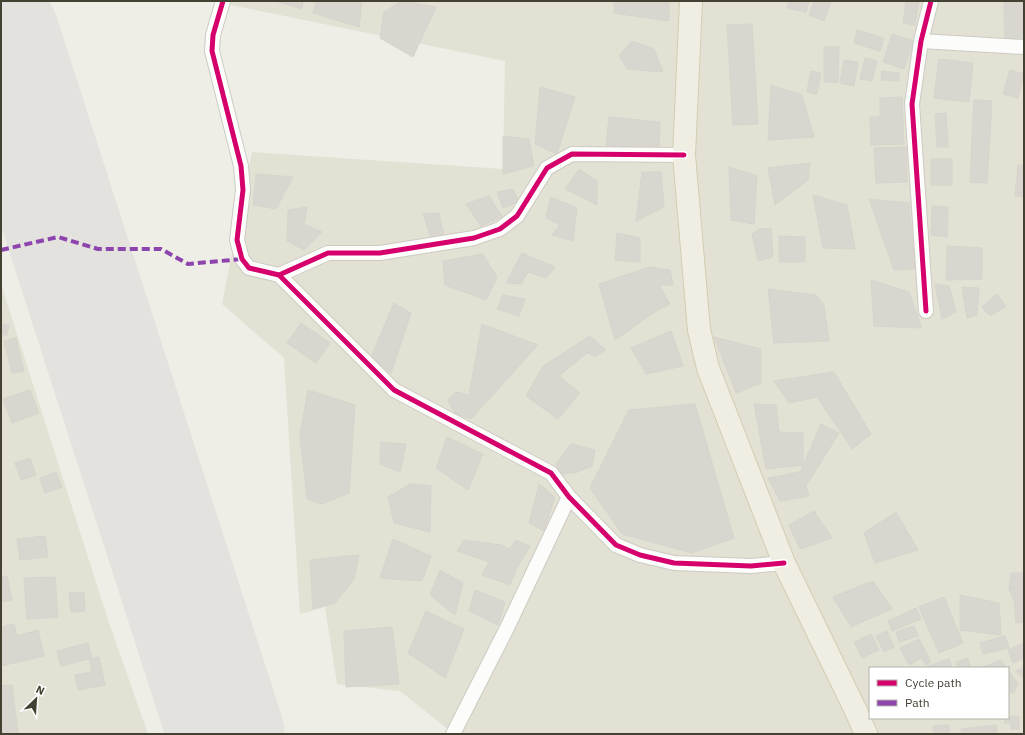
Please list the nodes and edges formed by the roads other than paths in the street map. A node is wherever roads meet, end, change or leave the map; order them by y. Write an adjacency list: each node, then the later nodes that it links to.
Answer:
1 (223, 1): 7 (street)
2 (690, 1): 6 (main road)
3 (932, 1): 4 (street)
4 (921, 41): 5 (street); 8 (street)
5 (1024, 47)
6 (684, 154): 7 (street); 10 (main road)
7 (279, 275): 9 (street)
8 (926, 311)
9 (569, 497): 10 (street); 11 (street)
10 (784, 563): 12 (main road)
11 (453, 734)
12 (866, 734)

